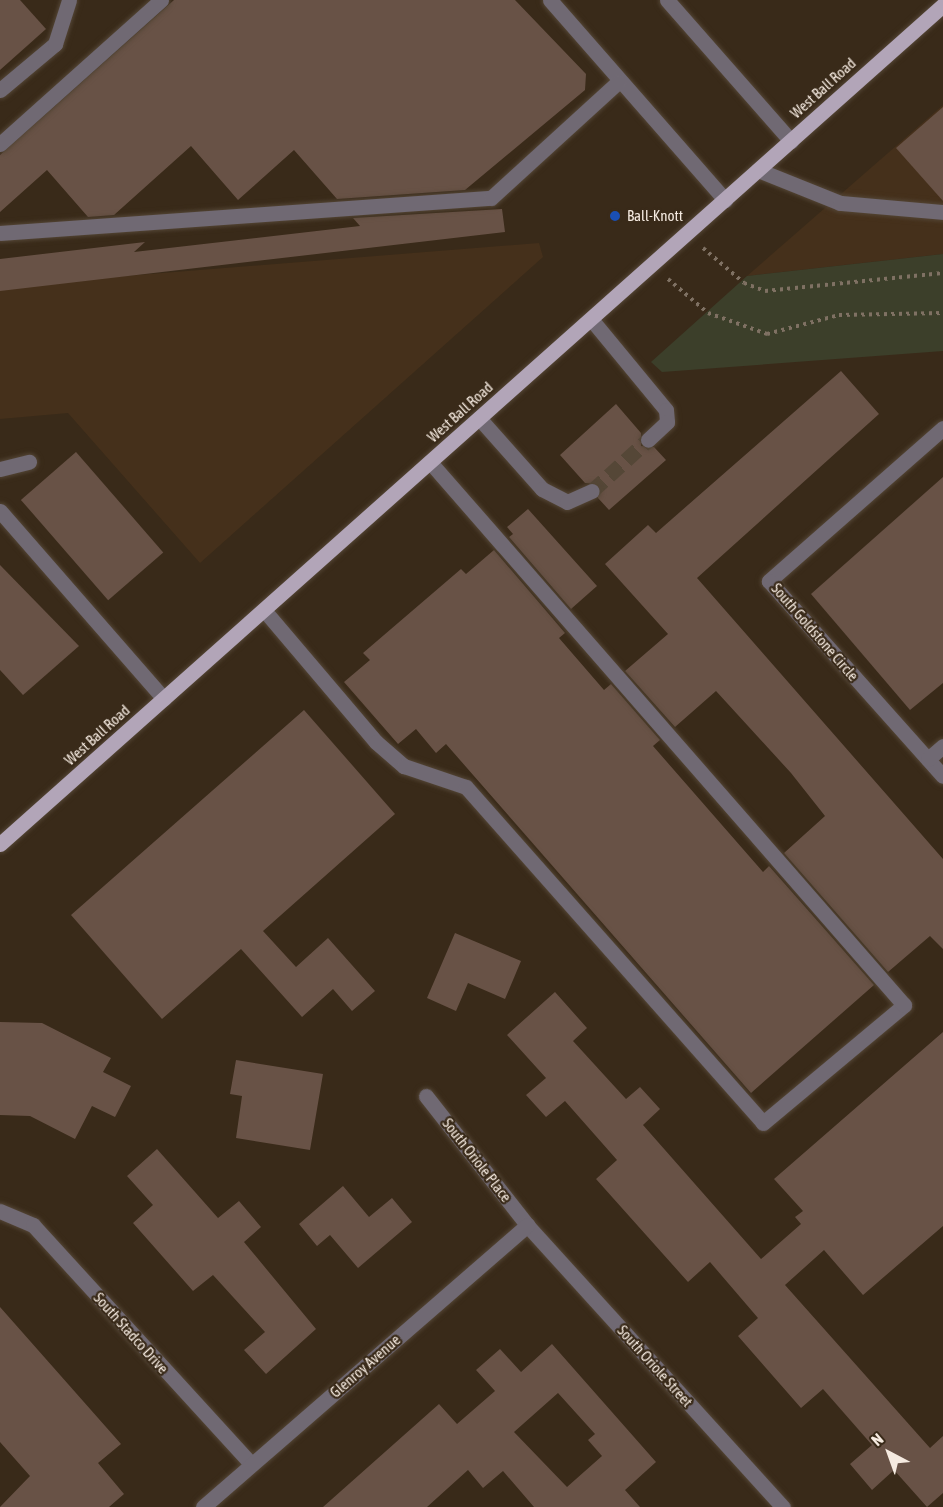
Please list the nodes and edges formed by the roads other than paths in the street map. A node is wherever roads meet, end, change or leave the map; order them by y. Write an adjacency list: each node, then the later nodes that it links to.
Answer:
1 (69, 0): 7 (street)
2 (161, 0): 9 (street)
3 (550, 0): 6 (street)
4 (667, 0): 8 (street)
5 (943, 6): 8 (main road, West Ball Road)
6 (618, 82): 11 (street); 13 (street)
7 (0, 90)
8 (791, 141): 10 (main road, West Ball Road)
9 (0, 144)
10 (758, 170): 11 (main road, West Ball Road); 12 (street)
11 (725, 200): 14 (main road, West Ball Road)
12 (943, 212)
13 (0, 233)
14 (591, 319): 15 (main road, West Ball Road); 17 (street)
15 (479, 418): 19 (main road, West Ball Road); 21 (street)
16 (943, 428): 26 (street, South Goldstone Circle)
17 (648, 440)
18 (29, 462): 20 (street)
19 (430, 462): 23 (main road, West Ball Road); 23 (street)
20 (0, 469)
21 (592, 491)
22 (0, 511): 24 (street)
23 (264, 610): 24 (main road, West Ball Road)
24 (164, 699): 28 (main road, West Ball Road)
25 (943, 746): 26 (street)
26 (928, 759): 27 (street, South Goldstone Circle)
27 (943, 776)
28 (0, 844)
29 (426, 1096): 31 (street, South Oriole Place)
30 (2, 1211): 32 (street, South Stadco Drive)
31 (527, 1225): 32 (street, Glenroy Avenue); 34 (street, South Oriole Street)
32 (251, 1464): 33 (street, Glenroy Avenue)
33 (203, 1507)
34 (783, 1507)

